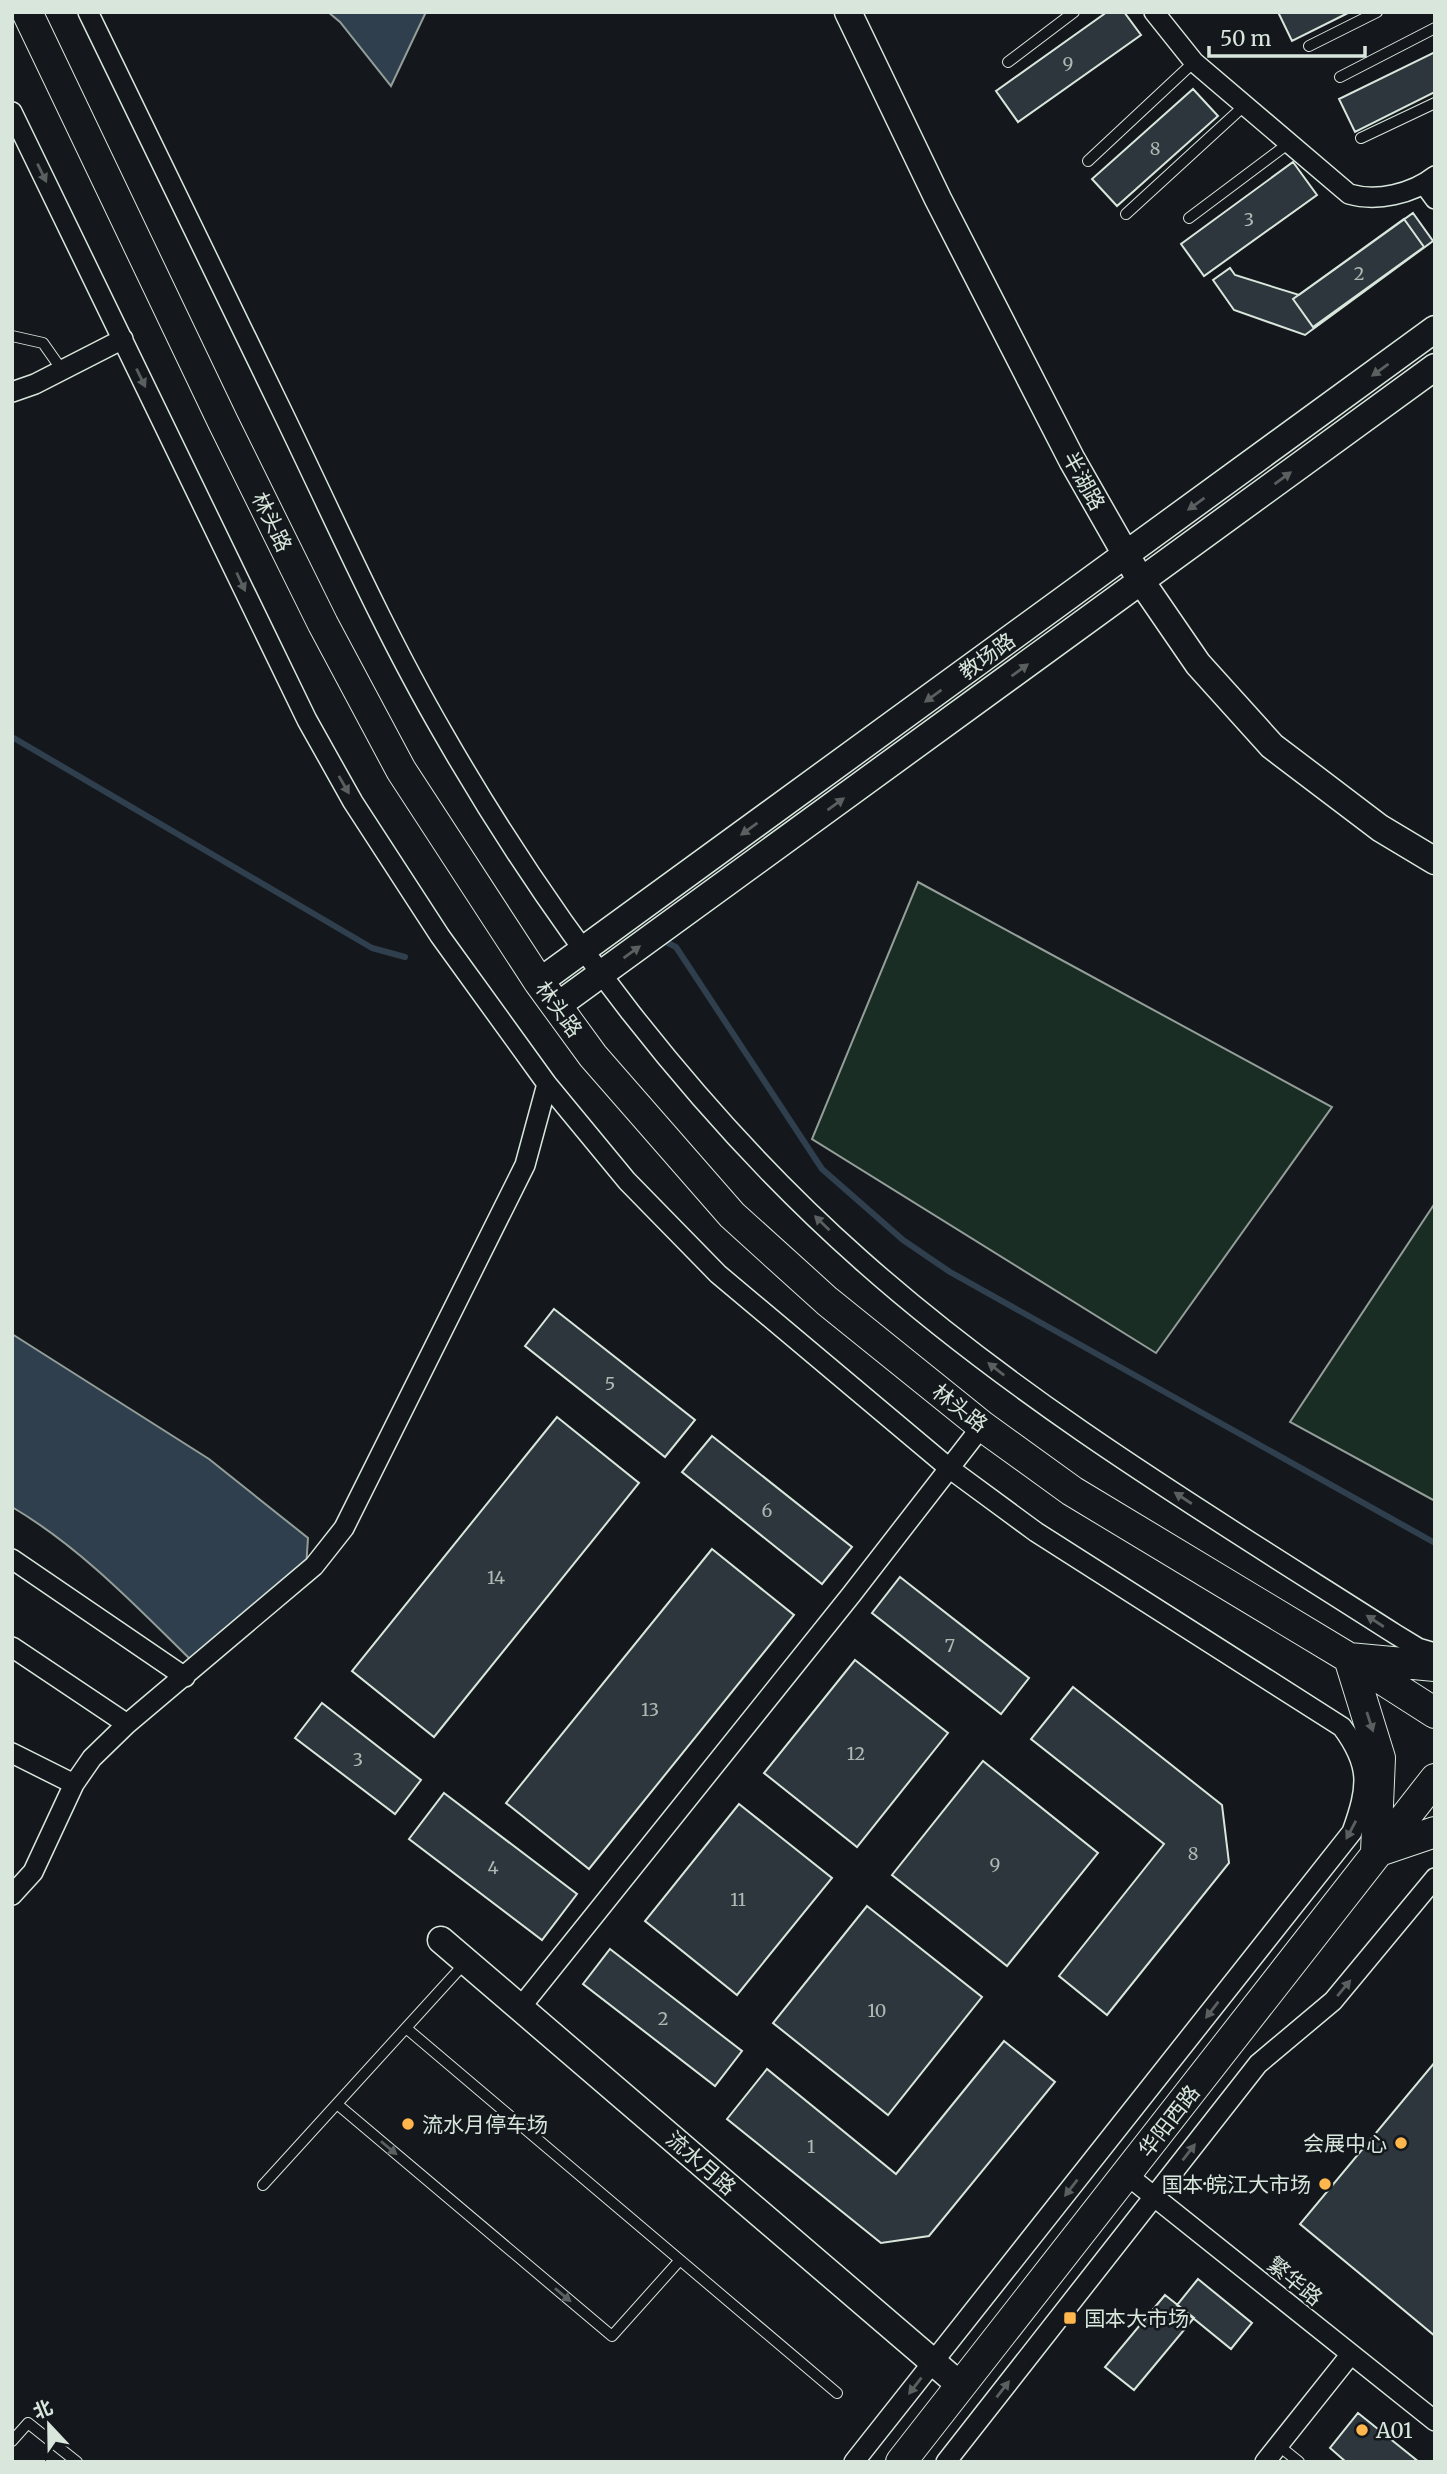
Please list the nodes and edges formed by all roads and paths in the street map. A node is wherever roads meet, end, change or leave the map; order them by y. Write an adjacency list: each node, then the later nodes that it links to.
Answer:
1 (27, 12): 32 (main road, 林头路)
2 (88, 12): 30 (street)
3 (848, 12): 27 (main road, 半湖路)
4 (1074, 12): 9 (lane)
5 (1154, 12): 10 (street)
6 (1377, 12): 8 (lane)
7 (1435, 28): 11 (lane)
8 (1309, 46)
9 (1008, 62)
10 (1194, 62): 13 (street); 17 (lane)
11 (1340, 77)
12 (1435, 103): 15 (lane)
13 (1245, 105): 16 (street); 19 (lane)
14 (12, 112): 23 (street, one-way to 23)
15 (1361, 138)
16 (1289, 143): 18 (street); 20 (lane)
17 (1088, 161)
18 (1431, 186)
19 (1126, 214)
20 (1189, 218)
21 (1435, 330): 27 (main road, 教场路, one-way to 27)
22 (12, 337): 25 (lane)
23 (122, 339): 25 (street); 34 (street, one-way to 34)
24 (1435, 368): 28 (main road, 教场路, one-way to 24)
25 (62, 370): 26 (street)
26 (12, 392)
27 (1126, 555): 28 (main road, 半湖路); 30 (main road, 教场路, one-way to 30)
28 (1141, 581): 29 (main road, 半湖路); 31 (main road, 教场路, one-way to 28)
29 (1435, 861)
30 (585, 948): 31 (street); 32 (main road, 教场路)
31 (603, 973): 33 (main road, 教场路); 39 (street, one-way to 31)
32 (539, 982): 33 (main road, 林头路)
33 (557, 1006): 35 (main road, 林头路)
34 (547, 1084): 36 (street); 42 (street)
35 (982, 1426): 36 (street); 40 (main road, 林头路)
36 (949, 1468): 54 (street); 62 (street, one-way to 62)
37 (13, 1557): 42 (street)
38 (12, 1647): 44 (street)
39 (1435, 1653)
40 (1349, 1658): 41 (main road); 43 (main road, 林头路); 49 (main road, one-way to 49)
41 (1435, 1666)
42 (185, 1677): 44 (street)
43 (1435, 1713)
44 (127, 1724): 47 (street)
45 (12, 1753): 47 (street)
46 (1435, 1779): 49 (main road, 华阳西路)
47 (74, 1784): 51 (street)
48 (1435, 1832): 49 (main road)
49 (1376, 1852): 57 (main road, 华阳西路)
50 (1435, 1878): 59 (street, one-way to 50)
51 (12, 1895)
52 (441, 1940): 53 (main road, 流水月路)
53 (466, 1962): 54 (main road, 流水月路); 55 (lane)
54 (520, 2008): 62 (main road, 流水月路)
55 (406, 2028): 56 (lane); 60 (lane)
56 (337, 2104): 58 (lane); 60 (lane, one-way to 60)
57 (1127, 2175): 59 (street, 繁华路); 63 (main road, 华阳西路)
58 (263, 2185)
59 (1154, 2197): 61 (street, 繁华路); 71 (street, one-way to 59)
60 (680, 2260): 64 (lane)
61 (1351, 2354): 65 (street, 繁华路); 67 (street)
62 (933, 2362): 63 (main road, 流水月路); 69 (street, one-way to 69)
63 (961, 2386): 70 (main road, 华阳西路)
64 (837, 2393)
65 (1435, 2421)
66 (12, 2441): 68 (lane)
67 (1279, 2445): 72 (street); 73 (lane)
68 (77, 2462)
69 (854, 2462)
70 (901, 2462)
71 (946, 2462)
72 (1265, 2462)
73 (1299, 2462)

